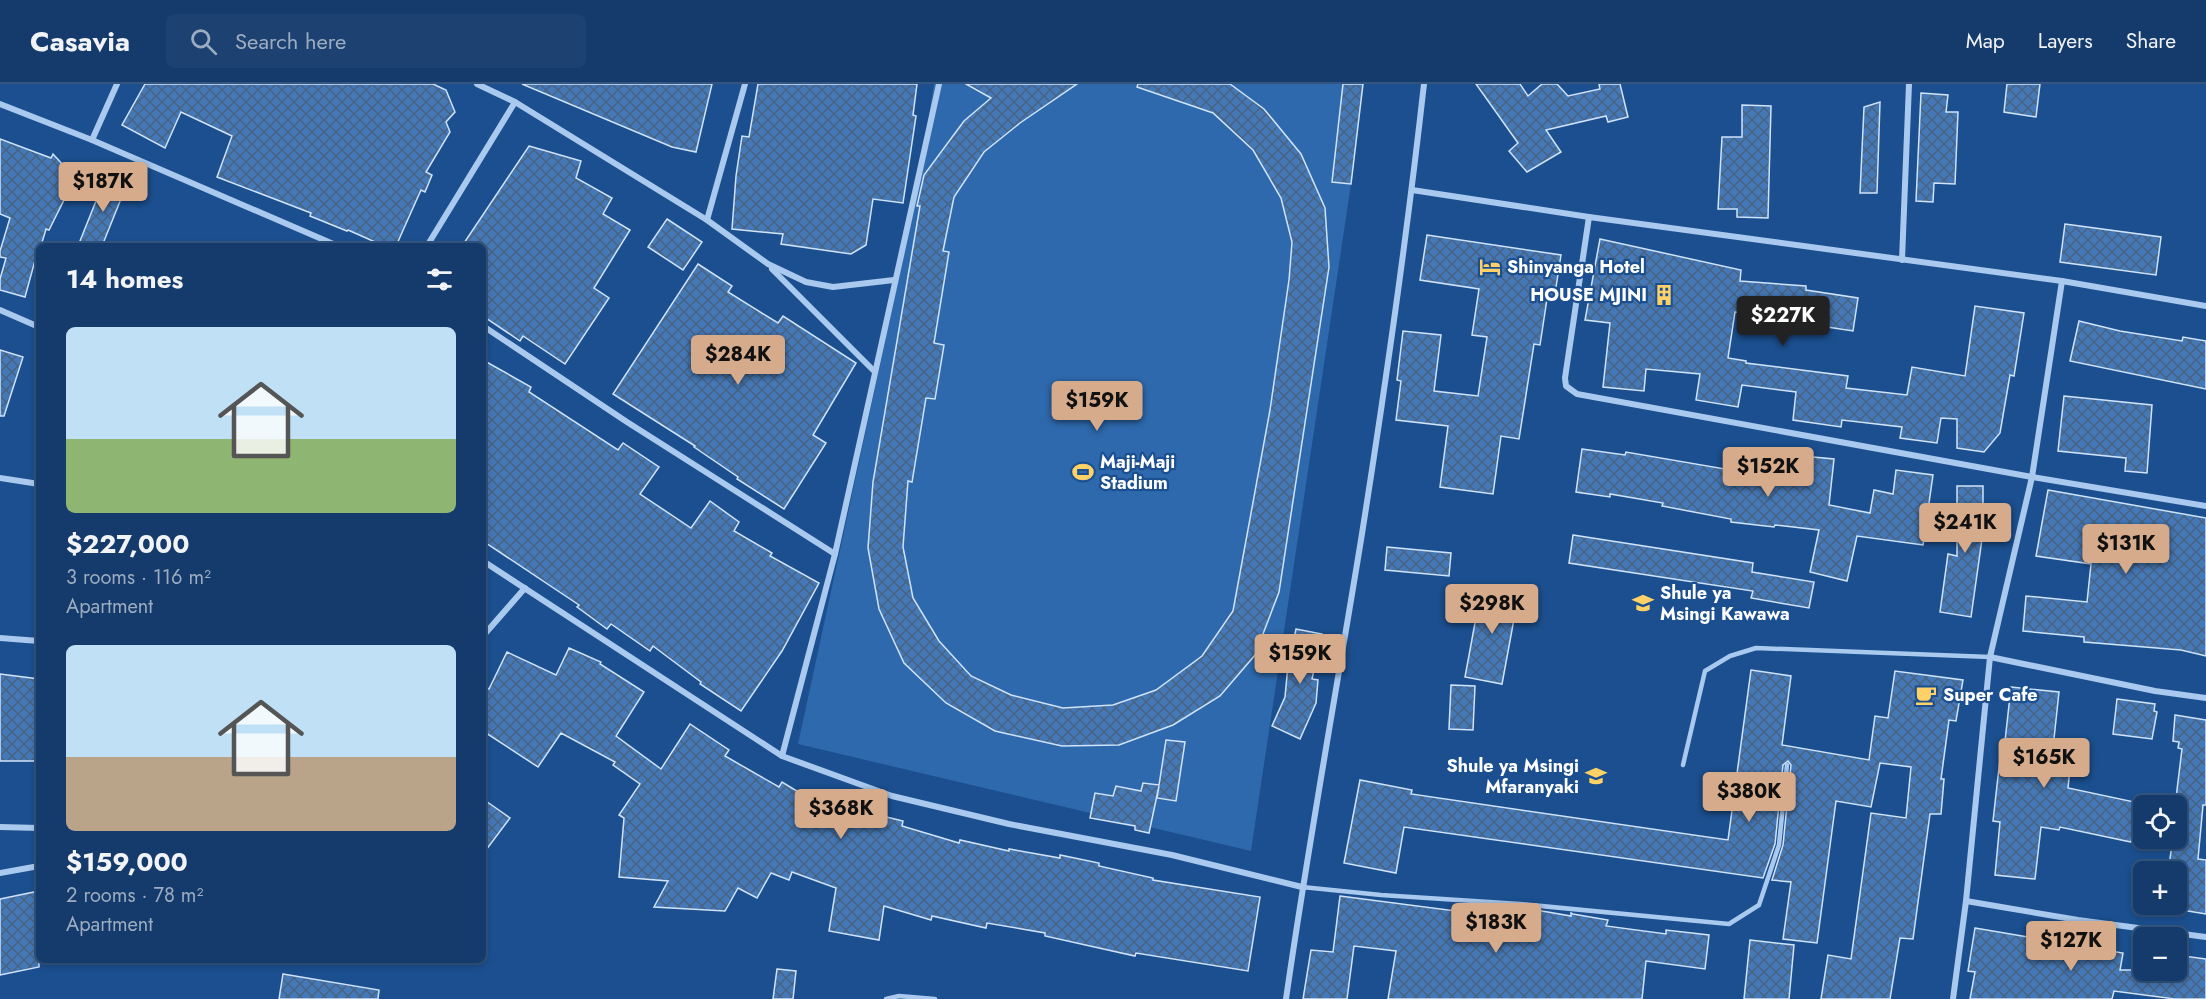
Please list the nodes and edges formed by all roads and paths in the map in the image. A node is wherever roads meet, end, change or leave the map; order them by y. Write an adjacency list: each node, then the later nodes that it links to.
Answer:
1 (117, 84): 9 (street)
2 (477, 84): 7 (street)
3 (745, 84): 12 (street)
4 (939, 84): 17 (street)
5 (1424, 84): 10 (street)
6 (1909, 84): 15 (street)
7 (515, 102): 12 (street); 14 (street)
8 (0, 104): 9 (street)
9 (93, 140): 13 (street)
10 (1412, 190): 11 (street); 43 (street)
11 (1588, 217): 15 (street); 24 (street)
12 (707, 220): 16 (street)
13 (332, 243)
14 (429, 243)
15 (1902, 260): 18 (street)
16 (768, 264): 17 (street); 23 (street)
17 (894, 280): 23 (street)
18 (2062, 281): 19 (street); 24 (street)
19 (2206, 306)
20 (0, 310): 21 (street)
21 (36, 326)
22 (486, 328): 28 (street)
23 (875, 372): 28 (street)
24 (2032, 477): 27 (street); 34 (street)
25 (0, 478): 26 (street)
26 (36, 484)
27 (2206, 506)
28 (835, 554): 36 (street)
29 (486, 563): 30 (street)
30 (525, 588): 31 (street); 36 (street)
31 (486, 633)
32 (0, 638): 33 (street)
33 (36, 641)
34 (1990, 657): 35 (street); 37 (lane); 44 (street)
35 (2206, 698)
36 (782, 756): 43 (street)
37 (1683, 765)
38 (1787, 765): 43 (lane)
39 (0, 827): 40 (street)
40 (36, 828)
41 (36, 867): 42 (street)
42 (0, 873)
43 (1302, 887): 48 (street)
44 (1966, 901): 45 (street); 49 (street)
45 (2206, 937)
46 (886, 999): 47 (lane)
47 (935, 999)
48 (1286, 999)
49 (1953, 999)

